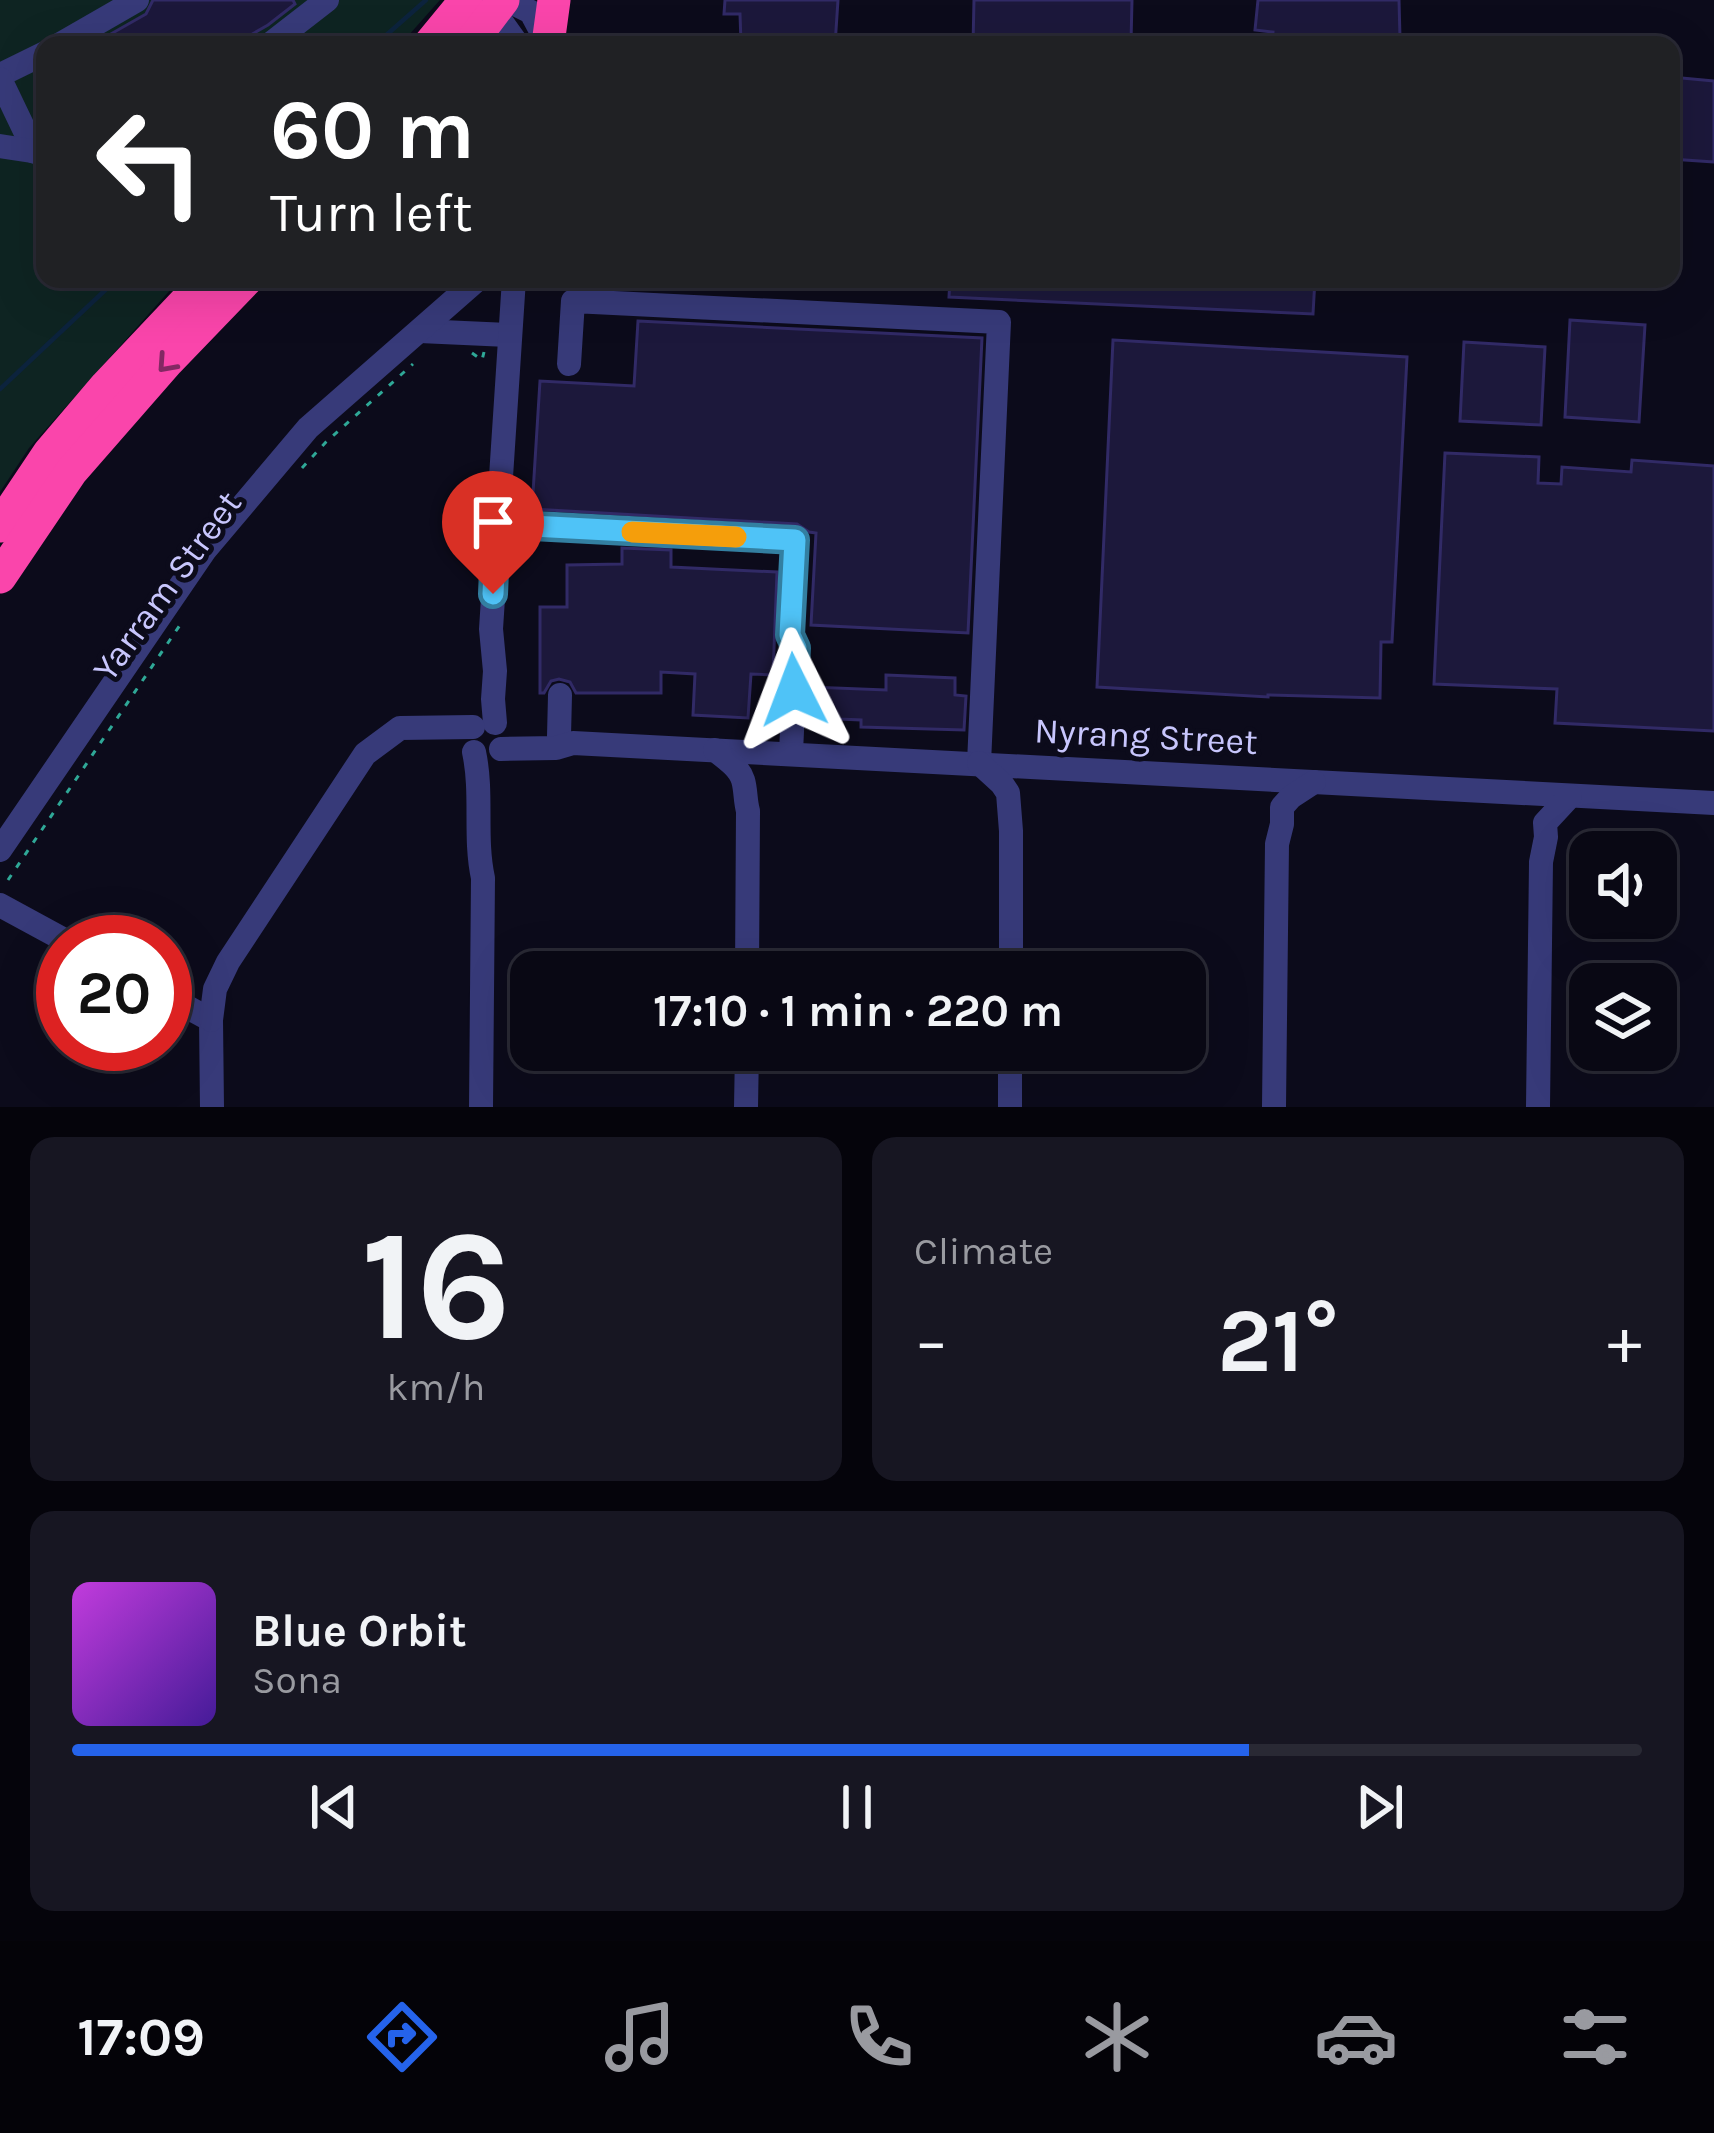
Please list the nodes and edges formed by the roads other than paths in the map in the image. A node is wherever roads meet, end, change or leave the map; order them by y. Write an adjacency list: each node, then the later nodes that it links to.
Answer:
1 (137, 0): 5 (street)
2 (327, 0): 6 (street)
3 (554, 0): 9 (highway)
4 (476, 15): 7 (street); 8 (street)
5 (75, 36)
6 (281, 36)
7 (505, 36)
8 (543, 36)
9 (549, 36)
10 (36, 58): 11 (street)
11 (0, 77): 12 (street)
12 (36, 144)
13 (0, 146): 14 (street)
14 (36, 151)
15 (199, 288): 23 (highway)
16 (238, 288): 24 (highway, one-way to 24)
17 (468, 288): 19 (street, Yarram Street)
18 (513, 288): 20 (street)
19 (420, 331): 20 (street); 40 (street, Yarram Street)
20 (508, 335): 22 (street)
21 (569, 364): 30 (street)
22 (496, 524): 26 (street); 29 (street)
23 (0, 526)
24 (0, 577)
25 (560, 695): 27 (street)
26 (486, 738): 27 (street, Nyrang Street); 47 (street, Nyrang Street); 51 (street)
27 (566, 739): 28 (street, Nyrang Street)
28 (715, 750): 29 (street, Nyrang Street); 37 (street)
29 (787, 752): 30 (street, Nyrang Street); 37 (street)
30 (980, 763): 31 (street, Nyrang Street); 38 (street)
31 (1054, 766): 32 (street, Nyrang Street); 38 (street)
32 (1250, 778): 33 (street, Nyrang Street); 39 (street)
33 (1314, 782): 34 (street, Nyrang Street); 39 (street)
34 (1510, 793): 35 (street, Nyrang Street); 41 (street)
35 (1570, 796): 36 (street, Nyrang Street); 41 (street)
36 (1714, 803)
37 (748, 811): 44 (street)
38 (1012, 831): 45 (street)
39 (1277, 844): 54 (street)
40 (0, 850)
41 (1540, 862): 55 (street)
42 (0, 905): 43 (street)
43 (36, 925)
44 (747, 951)
45 (1011, 951)
46 (192, 1010): 47 (street)
47 (211, 1020): 50 (street, Nyrang Street)
48 (746, 1071): 52 (street)
49 (1010, 1071): 53 (street)
50 (212, 1107)
51 (481, 1107)
52 (746, 1107)
53 (1010, 1107)
54 (1274, 1107)
55 (1538, 1107)

